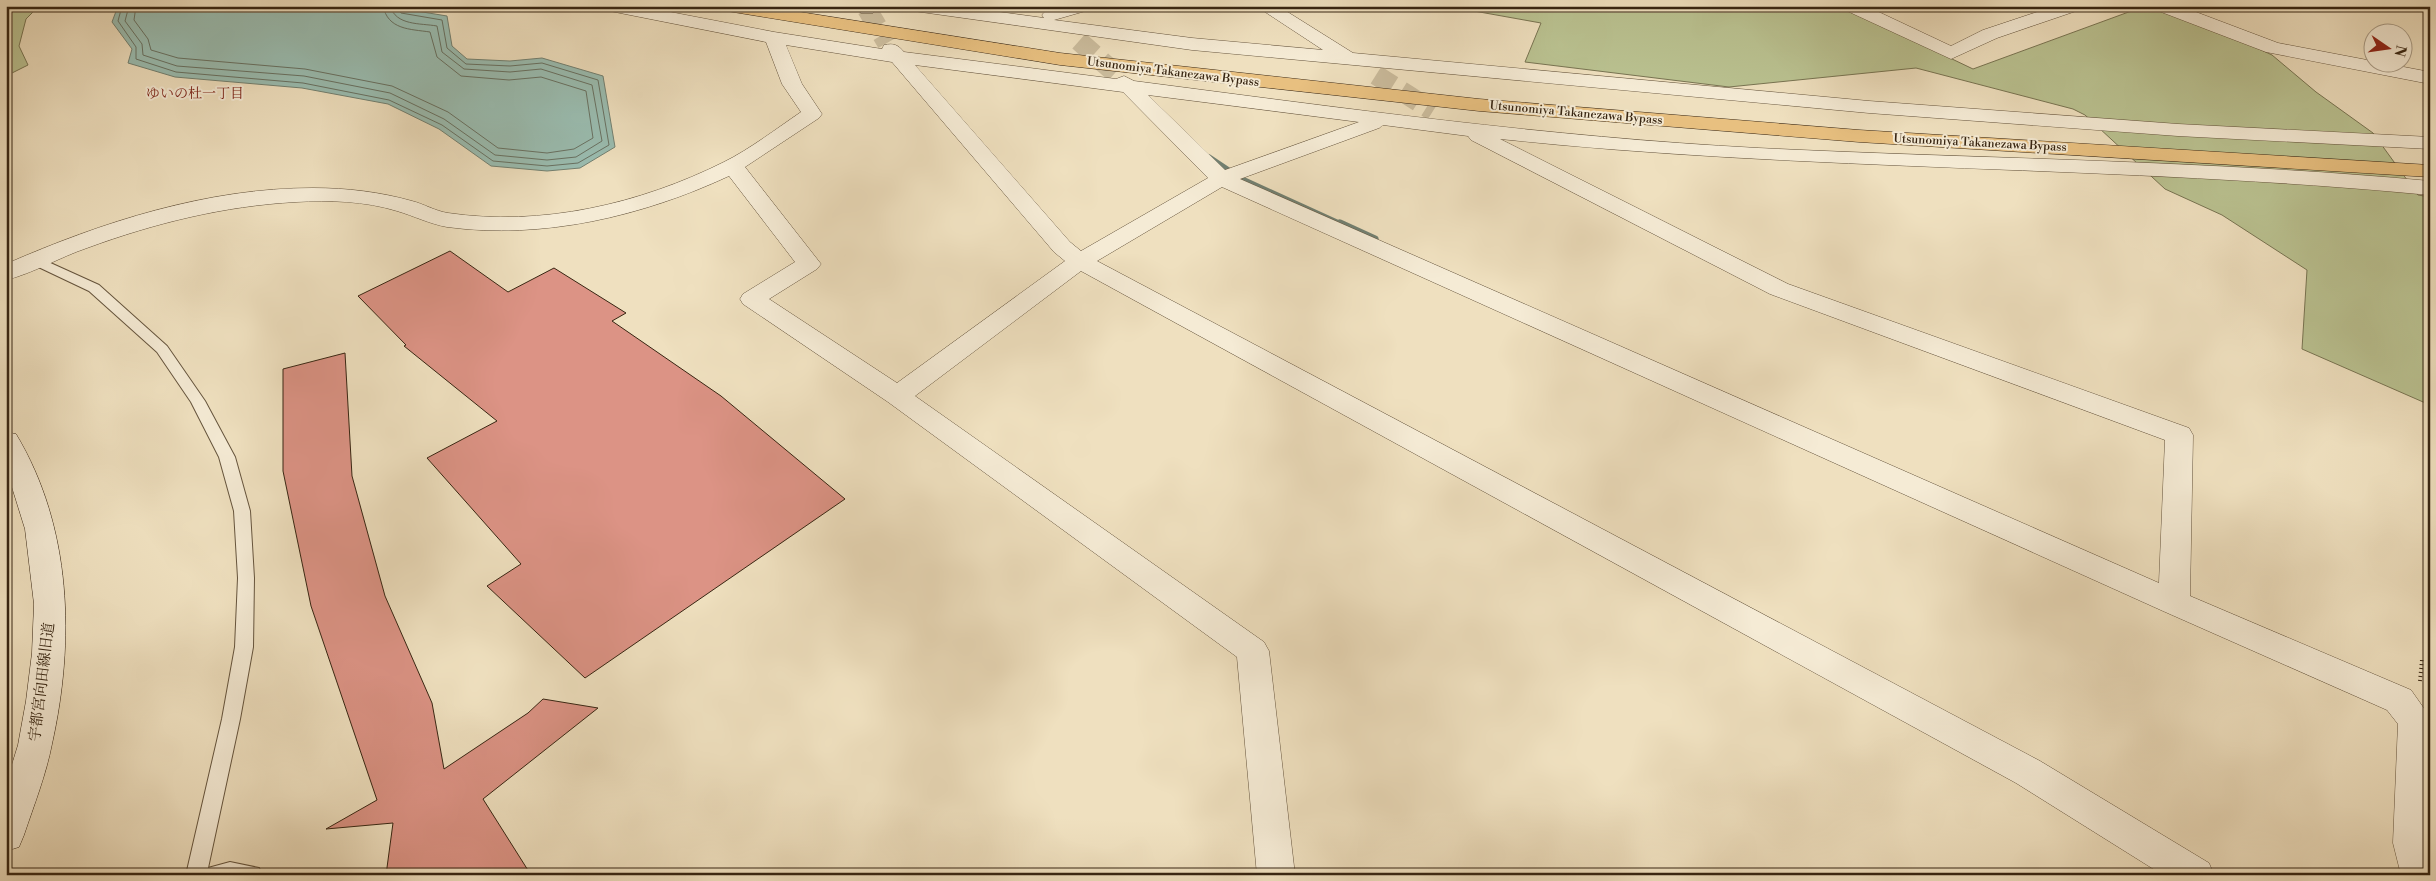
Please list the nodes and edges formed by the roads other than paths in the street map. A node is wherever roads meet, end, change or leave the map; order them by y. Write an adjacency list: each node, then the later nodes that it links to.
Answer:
1 (610, 6): 11 (street)
2 (727, 6): 21 (highway, Utsunomiya Takanezawa Bypass)
3 (790, 6): 21 (highway, Utsunomiya Takanezawa Bypass)
4 (914, 6): 10 (street)
5 (1082, 6): 10 (street)
6 (1265, 6): 14 (street)
7 (1851, 6): 8 (street)
8 (2073, 6)
9 (2162, 6): 16 (street)
10 (1052, 16): 12 (street); 14 (street)
11 (774, 38): 13 (street); 22 (street)
12 (1079, 41)
13 (892, 50): 17 (street); 26 (street)
14 (1352, 61): 15 (street); 21 (street)
15 (1376, 75)
16 (2430, 78)
17 (1122, 80): 19 (street); 23 (street)
18 (1433, 111): 20 (street)
19 (1378, 118): 20 (street); 23 (street)
20 (1462, 129): 24 (street); 30 (street)
21 (2427, 155)
22 (733, 166): 25 (street); 28 (street)
23 (1221, 179): 26 (street); 30 (street)
24 (2430, 188)
25 (35, 260): 27 (street); 32 (lane)
26 (1080, 261): 28 (street); 36 (street)
27 (6, 273)
28 (898, 396): 35 (street)
29 (6, 442): 31 (street, 宇都宮向田線旧道)
30 (2174, 603): 37 (street)
31 (6, 836)
32 (196, 875)
33 (213, 875): 34 (lane)
34 (252, 875)
35 (1276, 875)
36 (2196, 875)
37 (2420, 875)

